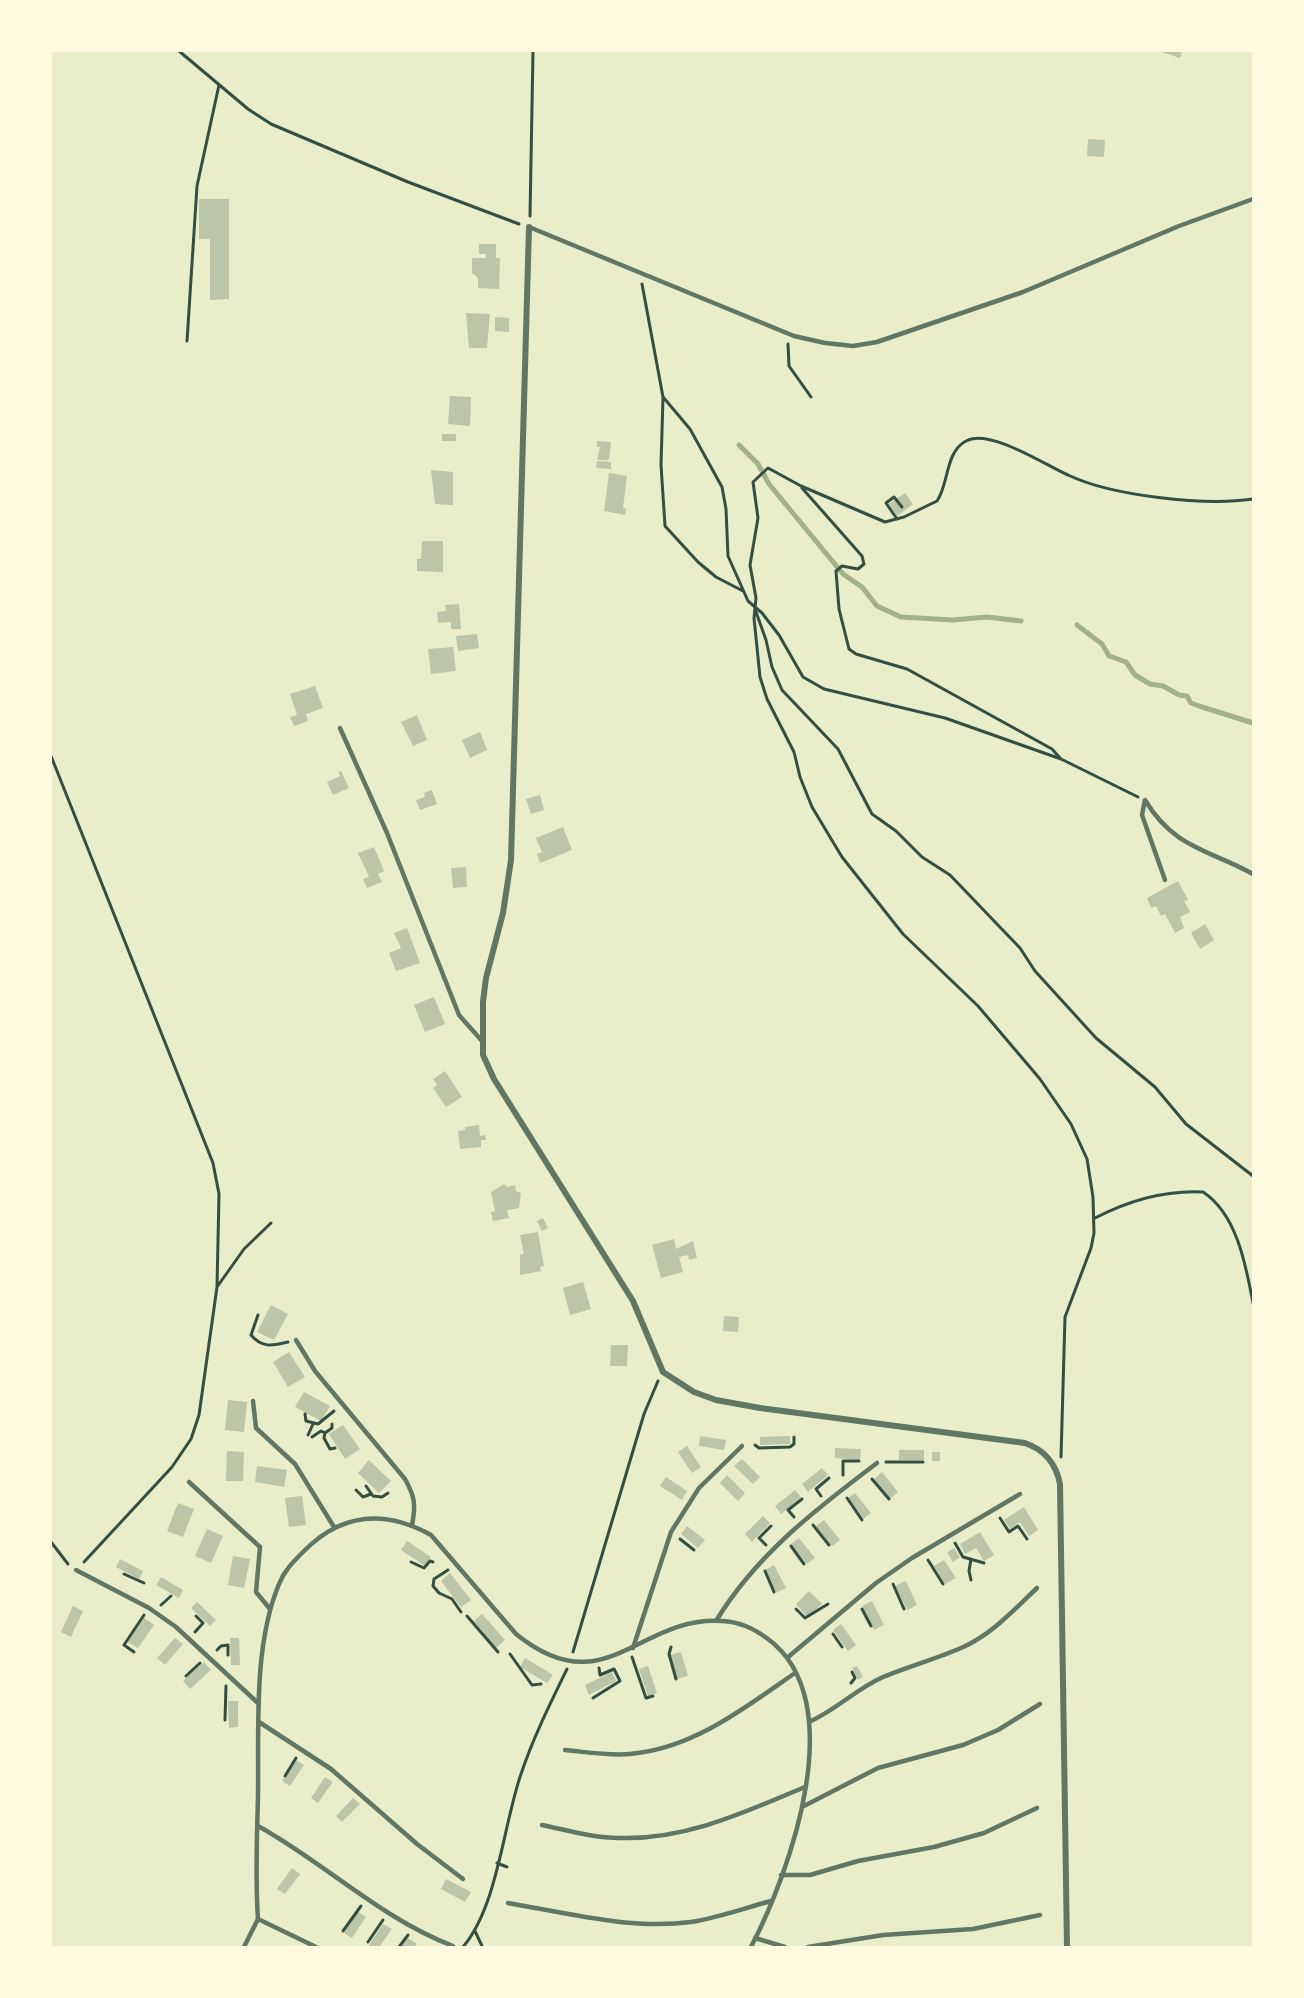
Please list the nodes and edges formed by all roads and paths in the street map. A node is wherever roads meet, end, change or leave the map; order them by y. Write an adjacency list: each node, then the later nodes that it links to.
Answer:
1 (179, 51): 3 (path)
2 (533, 51): 5 (path)
3 (219, 85): 5 (path); 8 (path)
4 (1253, 199): 7 (lane)
5 (529, 227): 6 (lane); 23 (street)
6 (642, 273): 7 (lane); 9 (path)
7 (788, 333): 10 (path)
8 (188, 341)
9 (663, 397): 15 (path); 15 (path)
10 (811, 398)
11 (801, 486): 14 (path); 16 (path); 19 (path)
12 (1253, 499): 14 (path)
13 (902, 507): 14 (path)
14 (897, 519)
15 (744, 592): 16 (path)
16 (754, 608): 19 (path); 24 (path); 25 (path)
17 (340, 728): 23 (lane)
18 (51, 756): 27 (path)
19 (1061, 759): 20 (path)
20 (1146, 800): 21 (lane); 22 (lane)
21 (1253, 874)
22 (1166, 880)
23 (482, 1041): 31 (street)
24 (1253, 1176)
25 (1094, 1218): 28 (path); 45 (path)
26 (271, 1223): 27 (path)
27 (217, 1287): 80 (path)
28 (1253, 1304)
29 (258, 1315): 30 (path)
30 (296, 1340): 33 (lane)
31 (663, 1372): 45 (street); 111 (path)
32 (253, 1401): 63 (lane)
33 (340, 1402): 35 (path); 61 (lane)
34 (305, 1414): 35 (path)
35 (313, 1424): 37 (path)
36 (332, 1425): 37 (path)
37 (325, 1433): 41 (path)
38 (794, 1437): 39 (path)
39 (755, 1445)
40 (742, 1446): 64 (lane)
41 (335, 1448)
42 (859, 1461): 49 (path)
43 (923, 1462): 44 (path)
44 (874, 1464): 49 (lane); 55 (path)
45 (1059, 1476): 156 (street)
46 (829, 1478): 56 (path)
47 (189, 1482): 91 (lane)
48 (366, 1486): 52 (path)
49 (843, 1489): 56 (lane); 59 (path)
50 (356, 1490): 52 (path)
51 (388, 1493): 52 (path)
52 (371, 1494)
53 (1020, 1494): 57 (lane)
54 (802, 1499): 60 (path)
55 (889, 1499)
56 (826, 1502): 58 (lane)
57 (994, 1508): 65 (lane); 67 (path)
58 (806, 1517): 60 (lane); 69 (path)
59 (862, 1520)
60 (799, 1523): 66 (lane)
61 (412, 1525): 63 (lane); 77 (lane)
62 (771, 1526): 71 (path)
63 (334, 1527): 91 (lane)
64 (671, 1532): 70 (path); 103 (lane)
65 (950, 1534): 72 (lane); 73 (path)
66 (784, 1537): 71 (lane); 79 (path)
67 (1027, 1539)
68 (51, 1542): 80 (path)
69 (829, 1545)
70 (694, 1550)
71 (772, 1550): 74 (lane)
72 (922, 1551): 82 (lane); 85 (path)
73 (971, 1559): 78 (path); 83 (path)
74 (761, 1561): 87 (path); 97 (lane)
75 (433, 1562): 76 (path)
76 (411, 1563)
77 (456, 1563): 94 (path); 111 (lane)
78 (984, 1563)
79 (804, 1564)
80 (76, 1570): 90 (lane)
81 (124, 1574): 84 (path)
82 (888, 1574): 88 (lane); 93 (path)
83 (971, 1580)
84 (144, 1584)
85 (943, 1584)
86 (1037, 1588): 123 (lane)
87 (774, 1592)
88 (857, 1599): 98 (lane); 99 (path)
89 (828, 1604): 92 (path)
90 (149, 1608): 100 (lane); 104 (path)
91 (270, 1609): 119 (lane)
92 (796, 1609)
93 (904, 1609)
94 (461, 1612)
95 (196, 1616): 100 (path)
96 (467, 1616): 105 (path)
97 (716, 1621): 103 (lane); 109 (lane)
98 (827, 1625): 102 (path); 109 (lane)
99 (871, 1626)
100 (189, 1637): 108 (lane)
101 (671, 1647): 115 (path)
102 (842, 1647)
103 (631, 1649): 110 (lane); 117 (path)
104 (134, 1652)
105 (498, 1652)
106 (510, 1654): 116 (path)
107 (228, 1655): 108 (path)
108 (208, 1657): 113 (path); 114 (lane)
109 (787, 1658): 112 (lane)
110 (598, 1661): 111 (lane); 118 (path)
111 (570, 1663): 132 (path)
112 (795, 1673): 123 (lane); 125 (lane)
113 (186, 1676)
114 (226, 1676): 119 (lane); 121 (path)
115 (676, 1679)
116 (541, 1684)
117 (653, 1696)
118 (593, 1698)
119 (259, 1704): 122 (lane)
120 (1040, 1704): 128 (lane)
121 (225, 1720)
122 (259, 1722): 124 (lane); 131 (lane)
123 (809, 1722): 127 (lane)
124 (302, 1748): 126 (path); 135 (lane)
125 (565, 1750)
126 (285, 1776)
127 (805, 1787): 128 (lane); 130 (lane)
128 (802, 1807): 134 (lane)
129 (1037, 1808): 134 (lane)
130 (542, 1825)
131 (258, 1826): 136 (lane); 141 (lane)
132 (497, 1863): 133 (path); 144 (path)
133 (507, 1867)
134 (781, 1875): 137 (lane)
135 (463, 1878)
136 (365, 1900): 139 (lane); 143 (path)
137 (771, 1901): 138 (lane); 145 (lane)
138 (508, 1903)
139 (388, 1913): 142 (lane); 146 (path)
140 (1040, 1914): 155 (lane)
141 (258, 1919): 149 (lane); 150 (lane)
142 (413, 1928): 147 (lane); 151 (path)
143 (343, 1930)
144 (475, 1931): 148 (path); 152 (path)
145 (755, 1938): 153 (lane); 154 (lane)
146 (368, 1942)
147 (453, 1946)
148 (482, 1946)
149 (244, 1947)
150 (316, 1947)
151 (399, 1947)
152 (463, 1947)
153 (751, 1947)
154 (785, 1947)
155 (808, 1947)
156 (1067, 1947)

